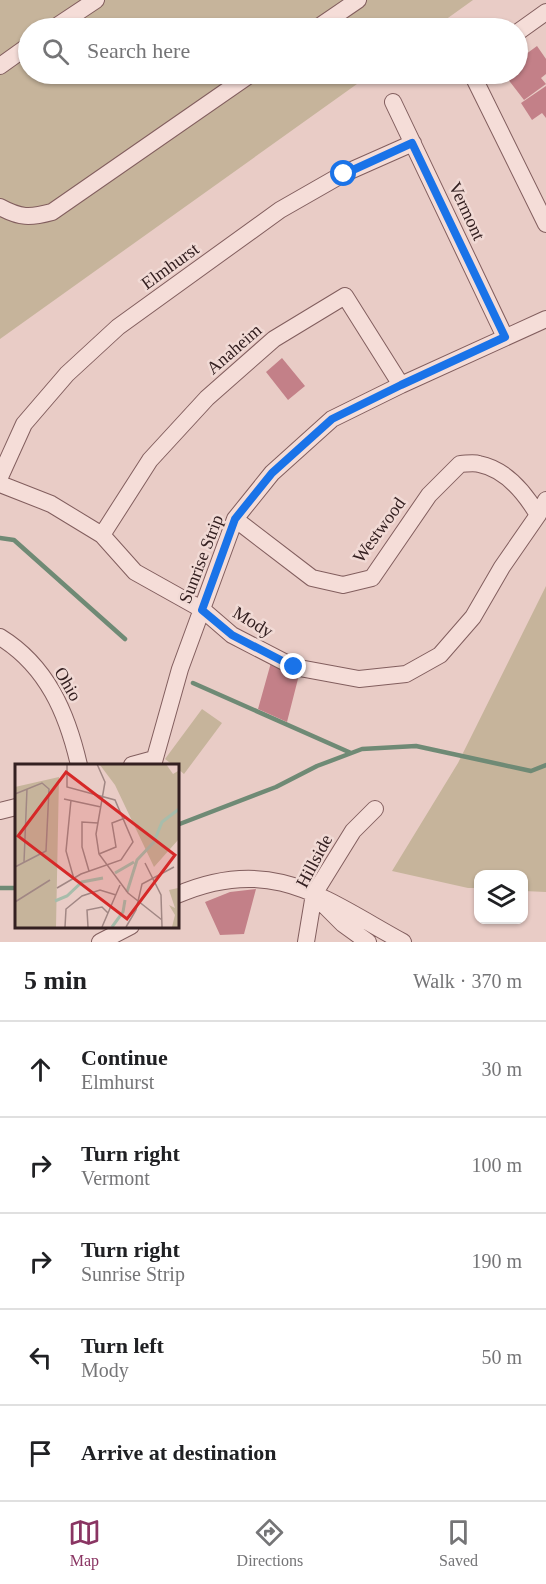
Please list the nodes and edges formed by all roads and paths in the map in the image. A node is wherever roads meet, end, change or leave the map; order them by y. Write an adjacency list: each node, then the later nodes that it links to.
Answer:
1 (96, 0): 4 (street)
2 (358, 0): 5 (street)
3 (546, 12): 6 (street)
4 (69, 18)
5 (331, 18)
6 (528, 25)
7 (18, 53): 8 (street)
8 (0, 66)
9 (238, 84): 14 (street)
10 (478, 84): 13 (street)
11 (393, 102): 12 (street, Vermont)
12 (412, 143): 17 (street, Vermont); 19 (street, Elmhurst)
13 (539, 194): 15 (street)
14 (0, 207)
15 (546, 224)
16 (546, 319): 17 (street, Sunrise Strip)
17 (505, 337): 18 (street, Sunrise Strip)
18 (401, 385): 22 (street, Sunrise Strip); 23 (street, Anaheim)
19 (0, 477)
20 (0, 484): 23 (street, Mody)
21 (542, 507): 22 (street, Westwood); 24 (street, Mody)
22 (235, 519): 24 (street, Sunrise Strip)
23 (102, 535): 24 (street, Mody)
24 (202, 610): 26 (street, Sunrise Strip)
25 (0, 637): 27 (street, Ohio)
26 (154, 762)
27 (80, 764)
28 (15, 807): 30 (street)
29 (375, 809): 31 (street, Hillside)
30 (0, 811)
31 (314, 894): 32 (street); 35 (street, Hillside); 36 (street); 37 (street)
32 (178, 895)
33 (129, 930): 34 (street)
34 (100, 942)
35 (306, 942)
36 (368, 942)
37 (403, 942)

